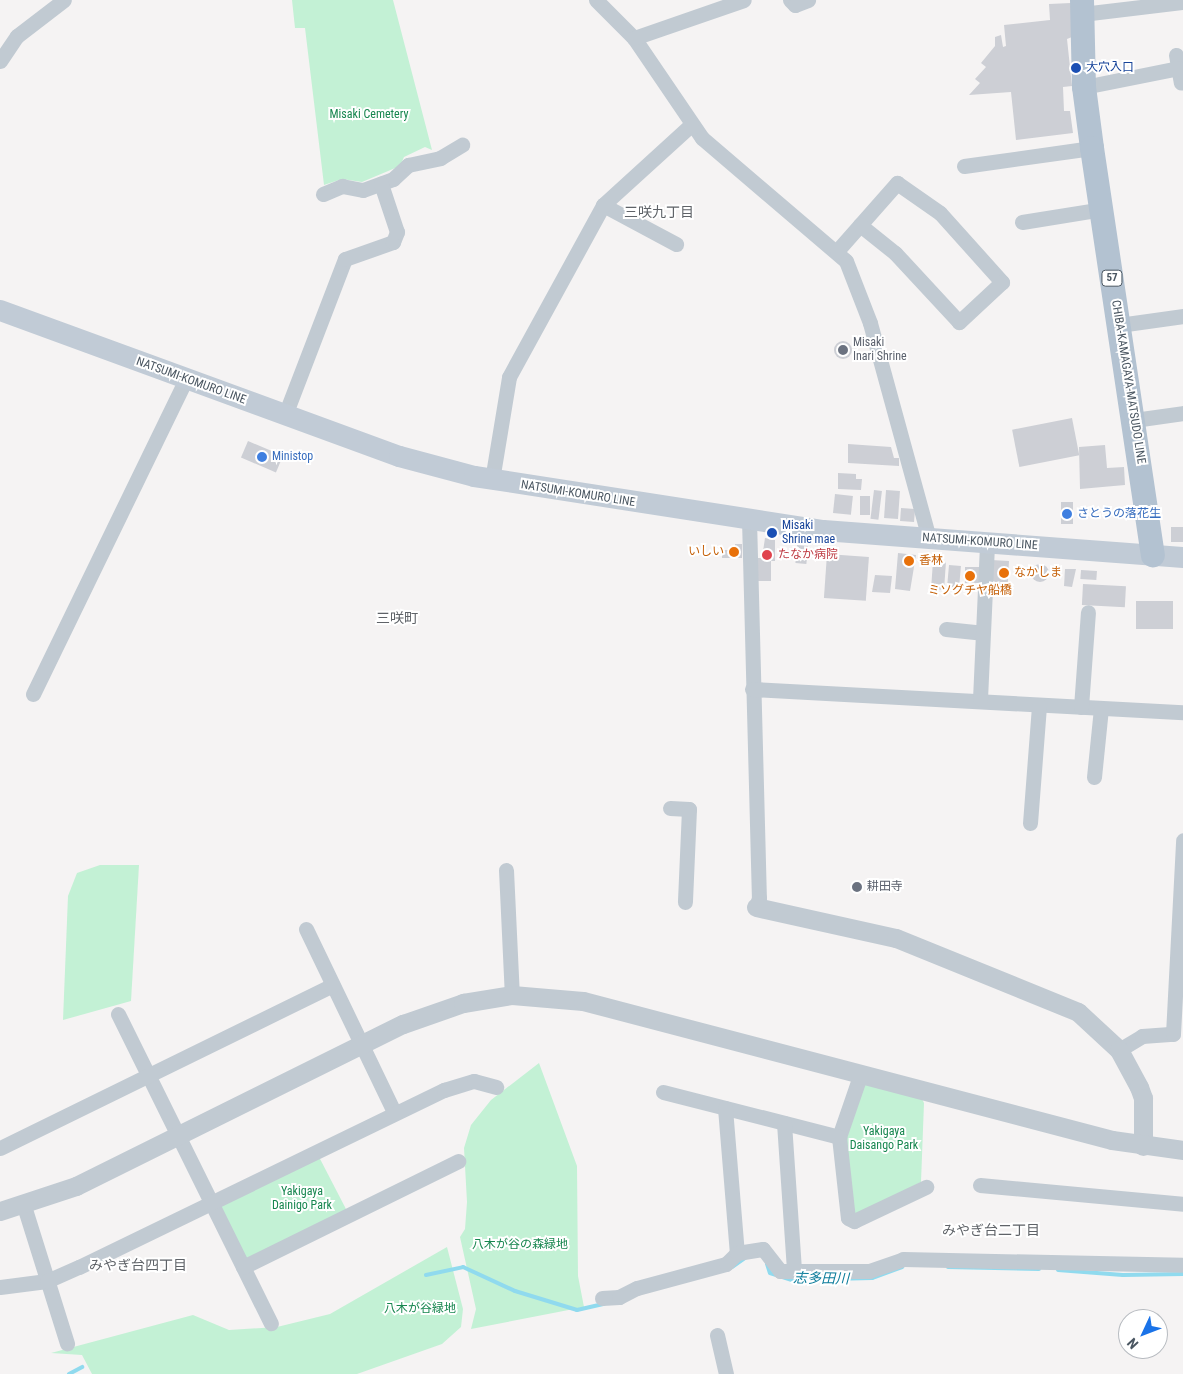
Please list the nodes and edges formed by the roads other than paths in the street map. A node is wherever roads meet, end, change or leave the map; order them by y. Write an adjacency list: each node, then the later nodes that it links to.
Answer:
1 (64, 0): 10 (street)
2 (596, 0): 7 (street)
3 (744, 0): 9 (street)
4 (790, 0): 5 (street)
5 (808, 0)
6 (1183, 2): 8 (street)
7 (612, 6): 9 (street)
8 (1082, 7): 12 (main road, CHIBA-KAMAGAYA-MATSUDO LINE / 57)
9 (634, 38): 13 (street)
10 (0, 61)
11 (1178, 69): 12 (street)
12 (1084, 87): 15 (main road, CHIBA-KAMAGAYA-MATSUDO LINE / 57)
13 (691, 125): 19 (street); 24 (street)
14 (462, 145): 17 (street)
15 (1092, 148): 16 (street); 20 (main road, CHIBA-KAMAGAYA-MATSUDO LINE / 57)
16 (964, 166)
17 (380, 184): 18 (street); 30 (street)
18 (323, 194)
19 (603, 205): 23 (street); 32 (street)
20 (1102, 209): 21 (street); 27 (main road, CHIBA-KAMAGAYA-MATSUDO LINE / 57)
21 (1022, 222)
22 (860, 225): 22 (street); 24 (street)
23 (676, 244)
24 (837, 251): 34 (street)
25 (0, 310): 28 (main road, NATSUMI-KOMURO LINE)
26 (1183, 316): 27 (street)
27 (1119, 325): 31 (main road, CHIBA-KAMAGAYA-MATSUDO LINE / 57)
28 (186, 379): 30 (main road, NATSUMI-KOMURO LINE); 42 (street)
29 (1183, 413): 31 (street)
30 (285, 415): 32 (main road, NATSUMI-KOMURO LINE)
31 (1134, 420): 36 (main road, CHIBA-KAMAGAYA-MATSUDO LINE / 57)
32 (492, 480): 33 (main road, NATSUMI-KOMURO LINE)
33 (749, 519): 34 (main road, NATSUMI-KOMURO LINE); 41 (street)
34 (929, 538): 35 (main road, NATSUMI-KOMURO LINE)
35 (987, 542): 36 (main road, NATSUMI-KOMURO LINE); 40 (street)
36 (1153, 555): 37 (main road, NATSUMI-KOMURO LINE)
37 (1183, 557)
38 (1088, 612): 45 (street)
39 (946, 629): 40 (street)
40 (982, 633): 43 (street)
41 (752, 689): 43 (street); 55 (street)
42 (33, 694)
43 (980, 699): 44 (street)
44 (1039, 705): 45 (street); 50 (street)
45 (1081, 707): 46 (street)
46 (1101, 708): 47 (street); 48 (street)
47 (1183, 712)
48 (1094, 777)
49 (670, 808): 54 (street)
50 (1030, 823)
51 (1183, 840): 53 (street)
52 (506, 870): 59 (street)
53 (1181, 871): 57 (street)
54 (685, 902)
55 (756, 908): 62 (street)
56 (306, 929): 58 (street)
57 (1179, 939): 62 (street)
58 (332, 985): 61 (street); 64 (street)
59 (512, 995): 61 (street); 63 (street)
60 (118, 1014): 64 (street)
61 (362, 1045): 68 (street); 70 (street)
62 (1118, 1050): 72 (street)
63 (860, 1073): 71 (street); 72 (street)
64 (149, 1077): 70 (street); 73 (street)
65 (496, 1087): 68 (street)
66 (663, 1092): 67 (street)
67 (725, 1108): 69 (street); 82 (street)
68 (394, 1112): 78 (street)
69 (784, 1123): 71 (street); 85 (street)
70 (177, 1135): 78 (street); 80 (street)
71 (839, 1137): 77 (street)
72 (1143, 1146): 74 (street)
73 (0, 1148)
74 (1183, 1150)
75 (458, 1161): 84 (street)
76 (980, 1186): 79 (street)
77 (926, 1187)
78 (210, 1204): 84 (street); 86 (street)
79 (1183, 1204)
80 (24, 1206): 81 (street); 86 (street)
81 (0, 1211)
82 (737, 1253): 85 (street); 88 (street)
83 (1183, 1265): 85 (street)
84 (243, 1267): 89 (street)
85 (794, 1270)
86 (47, 1281): 87 (street); 91 (street)
87 (0, 1287)
88 (602, 1298)
89 (271, 1323)
90 (717, 1335): 92 (street)
91 (66, 1343)
92 (726, 1374)

